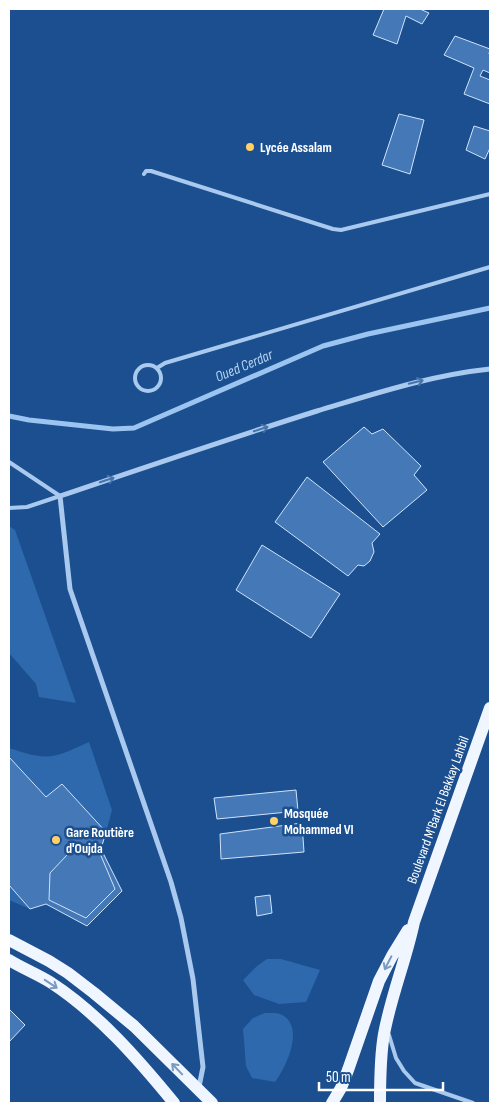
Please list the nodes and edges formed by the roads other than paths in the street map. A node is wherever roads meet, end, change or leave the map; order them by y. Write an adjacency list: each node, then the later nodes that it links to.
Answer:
1 (144, 174): 2 (lane)
2 (490, 194)
3 (490, 267): 4 (lane)
4 (157, 368): 4 (lane)
5 (490, 369): 7 (street, one-way to 5)
6 (9, 462): 7 (lane)
7 (60, 496): 8 (lane); 14 (street)
8 (9, 508)
9 (490, 708): 10 (main road, Boulevard M'Bark El Bekkay Lahbil)
10 (414, 922): 13 (main road, Boulevard M'Bark El Bekkay Lahbil); 17 (main road, Boulevard M'Bark El Bekkay Lahbil, one-way to 17)
11 (9, 940): 14 (main road, one-way to 11)
12 (9, 960): 15 (main road, one-way to 15)
13 (387, 1022): 18 (main road, Boulevard M'Bark El Bekkay Lahbil); 19 (lane)
14 (199, 1090): 16 (main road)
15 (174, 1103)
16 (212, 1103)
17 (332, 1103)
18 (380, 1103)
19 (473, 1103)

